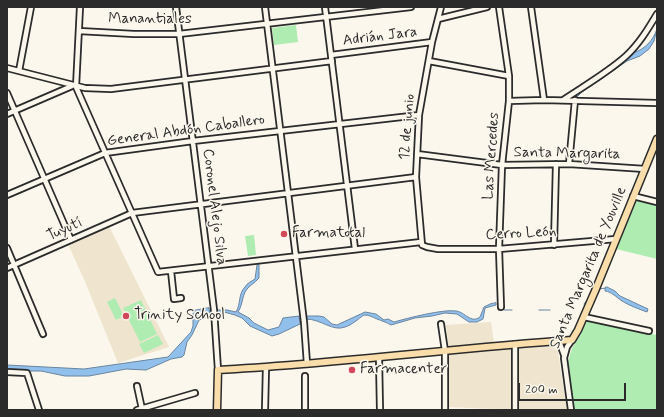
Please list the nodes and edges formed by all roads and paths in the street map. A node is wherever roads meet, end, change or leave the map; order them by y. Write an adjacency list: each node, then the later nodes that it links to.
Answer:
1 (31, 7): 23 (street)
2 (80, 7): 15 (street)
3 (176, 7): 16 (street, Coronel Alejo Silva)
4 (265, 7): 14 (street)
5 (325, 7): 12 (street)
6 (411, 7): 12 (street, Manantiales)
7 (441, 7): 13 (street, 12 de junio)
8 (487, 7): 13 (street)
9 (499, 7): 24 (street, Las Mercedes)
10 (531, 7): 28 (street)
11 (657, 14): 29 (street)
12 (326, 17): 14 (street, Manantiales); 18 (street)
13 (438, 18): 17 (street, 12 de junio)
14 (267, 24): 16 (street, Manantiales); 22 (street)
15 (79, 31): 16 (street, Manantiales); 26 (street)
16 (179, 34): 25 (street, Coronel Alejo Silva)
17 (432, 42): 18 (street, Adrián Jara); 20 (street, 12 de junio)
18 (331, 56): 19 (street)
19 (332, 61): 22 (street); 36 (street)
20 (429, 61): 24 (street); 35 (street, 12 de junio)
21 (7, 68): 23 (street)
22 (272, 69): 25 (street); 37 (street)
23 (18, 71): 26 (street)
24 (509, 76): 31 (street, Las Mercedes)
25 (185, 80): 26 (street); 39 (street, Coronel Alejo Silva)
26 (74, 86): 33 (street); 41 (street)
27 (7, 93): 33 (street)
28 (544, 100): 29 (street); 31 (street)
29 (563, 100): 30 (street)
30 (575, 100): 32 (street); 44 (street)
31 (508, 101): 45 (street, Las Mercedes)
32 (657, 103)
33 (15, 111): 34 (street); 48 (street)
34 (7, 114)
35 (419, 115): 36 (street, General Abdón Caballero); 42 (street, 12 de junio)
36 (340, 123): 37 (street, General Abdón Caballero); 49 (street)
37 (280, 131): 39 (street, General Abdón Caballero); 50 (street)
38 (657, 139): 40 (main road, Santa Margarita de Youville)
39 (193, 141): 41 (street, General Abdón Caballero); 54 (street, Coronel Alejo Silva)
40 (654, 152): 46 (main road, Santa Margarita de Youville)
41 (105, 153): 48 (street, General Abdón Caballero); 55 (street)
42 (417, 154): 45 (street, Santa Margarita); 47 (street, 12 de junio)
43 (556, 164): 44 (street, Santa Margarita); 45 (street, Santa Margarita); 59 (street)
44 (569, 164): 46 (street, Santa Margarita)
45 (502, 165): 62 (street, Las Mercedes)
46 (645, 168): 52 (main road, Santa Margarita de Youville)
47 (416, 177): 49 (street, Tuyutí); 58 (street, 12 de junio)
48 (44, 179): 51 (street, General Abdón Caballero); 57 (street)
49 (347, 185): 50 (street, Tuyutí); 61 (street)
50 (287, 193): 54 (street, Tuyutí); 63 (street)
51 (7, 195)
52 (633, 196): 53 (street); 56 (main road, Santa Margarita de Youville)
53 (657, 202)
54 (201, 205): 55 (street, Tuyutí); 65 (street, Coronel Alejo Silva)
55 (132, 213): 57 (street, Tuyutí); 67 (street)
56 (616, 239): 59 (street, Cerro León); 70 (main road, Santa Margarita de Youville)
57 (71, 240): 64 (street, Tuyutí)
58 (421, 242): 61 (street); 62 (street, Cerro León)
59 (554, 245): 62 (street, Cerro León)
60 (7, 248): 64 (street)
61 (355, 249): 63 (street)
62 (499, 249): 69 (street, Las Mercedes)
63 (296, 256): 65 (street); 80 (street)
64 (14, 265): 66 (street, Tuyutí); 73 (street)
65 (208, 267): 67 (street); 82 (street, Coronel Alejo Silva)
66 (7, 268)
67 (171, 271): 68 (street)
68 (181, 298)
69 (501, 307)
70 (584, 317): 72 (street); 74 (main road, Santa Margarita de Youville)
71 (441, 324): 77 (street)
72 (649, 331)
73 (43, 334)
74 (572, 340): 75 (main road); 78 (street, Santa Margarita de Youville)
75 (559, 341): 76 (main road); 78 (street)
76 (515, 344): 77 (main road); 94 (street)
77 (445, 351): 79 (main road); 93 (street)
78 (564, 355): 95 (street, Santa Margarita de Youville)
79 (379, 358): 80 (main road); 92 (street)
80 (307, 364): 81 (main road)
81 (266, 367): 82 (main road); 90 (street)
82 (218, 370): 89 (main road, Coronel Alejo Silva)
83 (7, 372): 88 (street)
84 (305, 376): 91 (street)
85 (137, 386): 87 (street)
86 (195, 393): 87 (street)
87 (139, 409)
88 (39, 410)
89 (217, 410)
90 (265, 410)
91 (305, 410)
92 (380, 410)
93 (445, 410)
94 (515, 410)
95 (571, 410)

